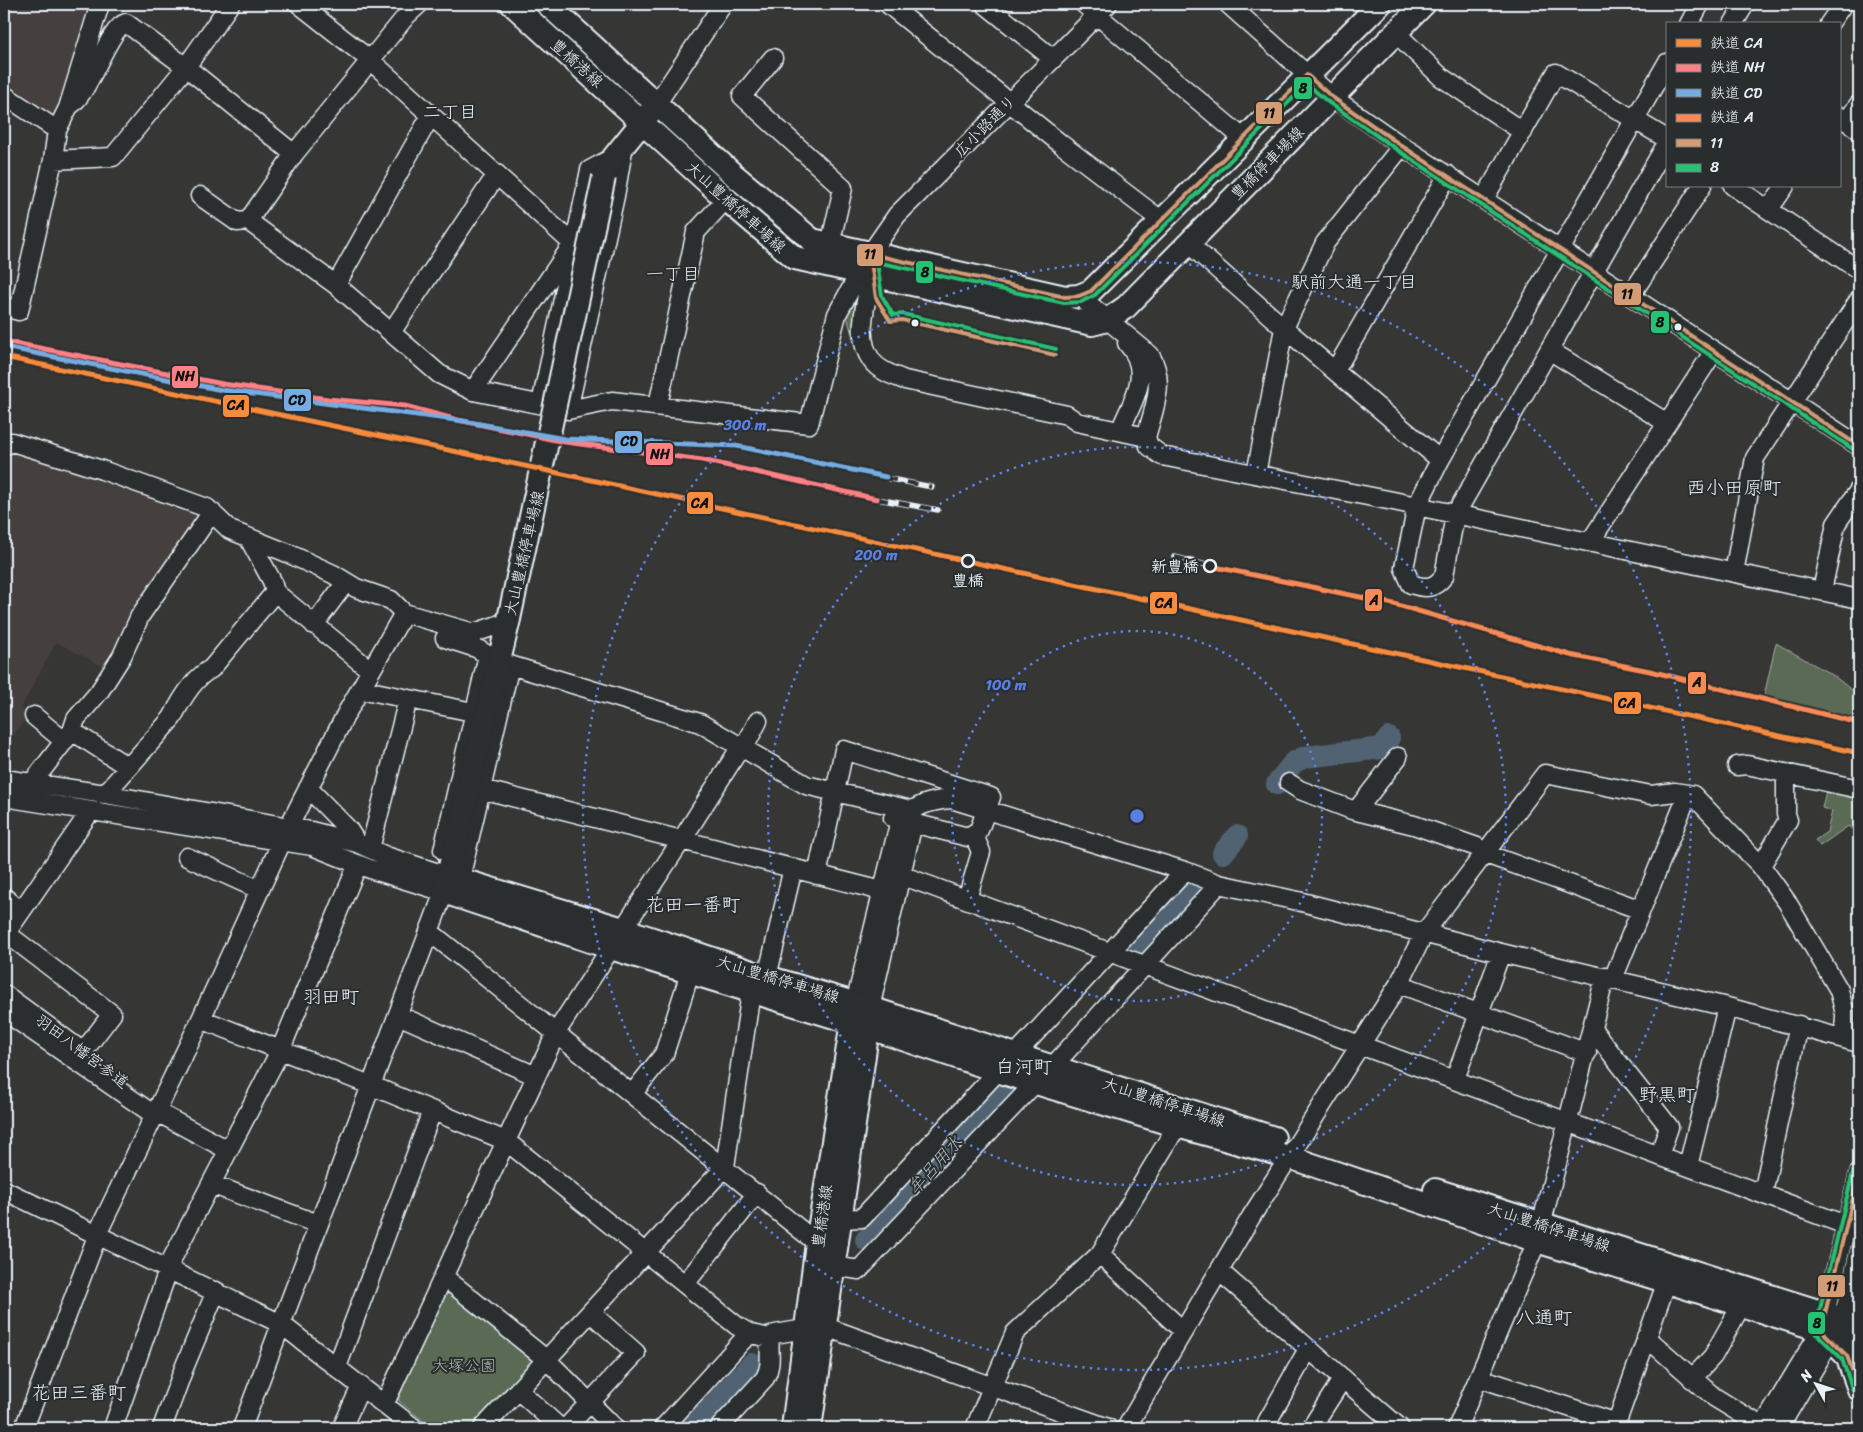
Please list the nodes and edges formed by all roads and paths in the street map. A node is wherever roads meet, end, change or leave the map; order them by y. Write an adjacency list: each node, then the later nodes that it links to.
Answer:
1 (100, 4): 32 (street)
2 (230, 4): 25 (street)
3 (299, 4): 23 (street)
4 (419, 4): 23 (street)
5 (512, 4): 35 (main road, 豊橋港線)
6 (547, 4): 30 (main road, 豊橋港線)
7 (888, 4): 29 (street)
8 (985, 4): 22 (street)
9 (1228, 4): 26 (street)
10 (1380, 4): 26 (main road, 豊橋停車場線)
11 (1424, 4): 20 (main road, 豊橋停車場線)
12 (1700, 4): 17 (street)
13 (1745, 4): 18 (street)
14 (1843, 4): 19 (street)
15 (718, 6): 30 (street)
16 (1096, 7): 22 (street, 広小路通り); 39 (street)
17 (1690, 22)
18 (1734, 22)
19 (1830, 22)
20 (1395, 32): 28 (main road, 豊橋停車場線); 38 (street)
21 (773, 58): 59 (street)
22 (1052, 58): 29 (street, 広小路通り)
23 (370, 60): 33 (street); 44 (street)
24 (1666, 65): 34 (street)
25 (186, 67): 32 (street); 44 (street); 45 (street)
26 (1307, 75): 28 (street); 39 (main road, 豊橋停車場線)
27 (4, 95): 37 (street)
28 (1332, 98): 42 (street); 57 (main road, 豊橋停車場線)
29 (1010, 101): 56 (street); 61 (street, 広小路通り)
30 (657, 103): 35 (main road, 大山豊橋停車場線); 59 (main road, 大山豊橋停車場線)
31 (1859, 104): 36 (street)
32 (68, 108): 37 (street)
33 (431, 115): 46 (street); 65 (street)
34 (1635, 120): 38 (street); 40 (street); 60 (street)
35 (642, 122): 43 (main road, 大山豊橋停車場線); 52 (main road, 大山豊橋停車場線)
36 (1848, 122)
37 (57, 130): 45 (street)
38 (1523, 132): 53 (street)
39 (1244, 139): 56 (main road, 豊橋停車場線)
40 (1666, 140)
41 (1666, 143): 62 (street)
42 (1402, 146): 47 (street); 71 (street)
43 (619, 149): 58 (street); 80 (street); 100 (main road, 大山豊橋停車場線, bridge)
44 (294, 154): 55 (street)
45 (53, 160): 69 (street)
46 (497, 174): 58 (street); 72 (street)
47 (1448, 175): 53 (street); 75 (street)
48 (1701, 188): 66 (street)
49 (1736, 188): 54 (street)
50 (1784, 188): 54 (street)
51 (200, 196): 55 (street)
52 (726, 198): 64 (main road, 大山豊橋停車場線); 79 (street)
53 (1484, 199): 60 (street)
54 (1769, 209): 63 (street)
55 (248, 221): 65 (street)
56 (1162, 221): 67 (main road, 豊橋停車場線)
57 (1188, 243): 70 (main road, 豊橋停車場線); 71 (street)
58 (573, 244): 76 (street); 78 (street)
59 (830, 245): 61 (main road, 大山豊橋停車場線)
60 (1560, 249): 62 (street); 86 (street)
61 (870, 254): 64 (street, 広小路通り); 67 (main road, 大山豊橋停車場線)
62 (1593, 270): 66 (street); 73 (street)
63 (1859, 270)
64 (865, 275): 70 (main road, 大山豊橋停車場線); 79 (street); 82 (street)
65 (336, 285): 72 (street)
66 (1631, 295): 74 (street)
67 (1079, 296): 70 (street)
68 (1859, 300): 77 (street)
69 (4, 307)
70 (1107, 320): 82 (street); 83 (street)
71 (1284, 328): 75 (street); 87 (street)
72 (392, 331): 76 (street)
73 (1549, 350): 81 (street); 91 (street)
74 (1714, 351): 77 (street); 81 (street)
75 (1334, 372): 86 (street)
76 (473, 391): 78 (street)
77 (1791, 402): 85 (street); 94 (street)
78 (541, 404): 80 (street)
79 (658, 405): 80 (street)
80 (568, 410)
81 (1667, 423): 93 (street)
82 (1120, 431): 83 (street)
83 (1146, 436): 87 (street)
84 (4, 446): 90 (street)
85 (1859, 446)
86 (1440, 460): 89 (street)
87 (1256, 474): 89 (street)
88 (1859, 490): 96 (street)
89 (1417, 506): 91 (street); 91 (street)
90 (212, 512): 92 (street); 108 (street)
91 (1455, 515): 93 (street)
92 (248, 537): 95 (street); 97 (street)
93 (1590, 542): 94 (street)
94 (1734, 573): 96 (street)
95 (346, 582): 99 (street); 101 (street)
96 (1822, 591): 98 (street)
97 (275, 592): 101 (street); 112 (street)
98 (1859, 599)
99 (401, 618): 100 (street); 102 (street); 105 (street)
100 (509, 619): 141 (main road, 大山豊橋停車場線)
101 (314, 625): 102 (street)
102 (370, 670): 103 (street)
103 (360, 689): 104 (street); 117 (street)
104 (408, 699): 105 (street); 132 (street)
105 (473, 712): 141 (street)
106 (34, 716): 108 (street)
107 (758, 721): 109 (street)
108 (68, 736): 112 (street); 115 (street)
109 (741, 749): 119 (street); 123 (street); 131 (street)
110 (1398, 757): 125 (street)
111 (1737, 766): 113 (street)
112 (128, 767): 120 (street)
113 (1786, 773): 118 (street); 136 (street)
114 (4, 779): 115 (street)
115 (32, 783): 120 (street)
116 (1289, 783): 125 (street)
117 (308, 788): 129 (street); 132 (street)
118 (1859, 788)
119 (481, 789): 131 (street); 141 (street)
120 (105, 794): 129 (street)
121 (1688, 794): 133 (street); 136 (street); 147 (street)
122 (10, 798): 126 (street); 127 (street)
123 (835, 798): 124 (street); 128 (street); 139 (street)
124 (986, 811): 128 (street); 130 (street); 138 (street)
125 (1356, 811): 133 (street)
126 (90, 812): 129 (street); 148 (street)
127 (4, 814)
128 (915, 816): 130 (street); 140 (street); 144 (street)
129 (285, 834): 132 (street); 135 (street); 143 (street)
130 (974, 835): 146 (street)
131 (681, 841): 137 (street); 149 (street)
132 (363, 846): 141 (street)
133 (1486, 854): 147 (street); 151 (street)
134 (186, 857): 143 (street)
135 (358, 864): 141 (street); 173 (street)
136 (1761, 866): 171 (street)
137 (792, 868): 139 (street); 160 (street)
138 (1186, 871): 142 (street); 154 (street)
139 (817, 875): 144 (street)
140 (901, 875): 146 (street); 166 (street)
141 (447, 880): 149 (main road, 大山豊橋停車場線); 150 (street); 153 (main road, 大山豊橋停車場線)
142 (1219, 884): 151 (street); 156 (street)
143 (260, 890): 167 (street)
144 (882, 890): 166 (street)
145 (4, 897): 148 (street)
146 (967, 899): 154 (street)
147 (1641, 910): 158 (street)
148 (21, 911): 152 (street)
149 (623, 929): 160 (main road, 大山豊橋停車場線)
150 (430, 932): 164 (street); 170 (street)
151 (1424, 933): 155 (street); 159 (street)
152 (5, 935): 174 (street)
153 (611, 948): 157 (main road, 大山豊橋停車場線); 170 (street)
154 (1109, 952): 156 (street); 176 (street)
155 (1501, 953): 158 (street); 165 (street)
156 (1144, 964): 172 (street); 177 (street)
157 (690, 973): 160 (main road, 大山豊橋停車場線); 181 (street)
158 (1609, 978): 162 (street); 169 (street)
159 (1399, 984): 165 (street); 172 (street)
160 (759, 985): 166 (main road, 大山豊橋停車場線); 191 (street)
161 (4, 994): 174 (street, 羽田八幡宮参道)
162 (1727, 1007): 168 (street); 190 (street)
163 (4, 1011): 183 (street)
164 (398, 1014): 178 (street); 180 (street)
165 (1479, 1014): 175 (street); 179 (street)
166 (862, 1015): 176 (main road, 大山豊橋停車場線); 197 (main road, 豊橋港線); 202 (main road, 豊橋港線)
167 (201, 1019): 173 (street); 183 (street)
168 (1798, 1026): 171 (street); 195 (street)
169 (1593, 1030): 175 (street); 189 (street)
170 (557, 1032): 178 (street); 181 (street)
171 (1851, 1040)
172 (1361, 1044): 179 (street); 188 (street)
173 (280, 1051): 180 (street); 187 (street)
174 (83, 1052): 183 (street, 羽田八幡宮参道)
175 (1587, 1053): 184 (street)
176 (1012, 1065): 177 (main road, 大山豊橋停車場線); 197 (street)
177 (1042, 1074): 185 (main road, 大山豊橋停車場線); 188 (main road, 大山豊橋停車場線); 206 (street)
178 (536, 1076): 186 (street)
179 (1455, 1079): 184 (street)
180 (370, 1085): 182 (street); 198 (street)
181 (633, 1093): 191 (street)
182 (432, 1111): 186 (street); 224 (street)
183 (157, 1112): 187 (street); 201 (street)
184 (1569, 1121): 189 (street); 200 (street)
185 (1177, 1126): 188 (main road, 大山豊橋停車場線); 205 (street)
186 (506, 1141): 204 (street); 209 (street)
187 (228, 1150): 193 (street)
188 (1293, 1151): 200 (main road, 大山豊橋停車場線); 208 (street)
189 (1659, 1156): 190 (street)
190 (1688, 1166): 195 (street)
191 (725, 1167): 196 (street); 204 (street)
192 (1859, 1173): 199 (street)
193 (211, 1184): 198 (street); 207 (street)
194 (4, 1191): 201 (street)
195 (1763, 1193): 199 (street)
196 (757, 1194): 202 (street); 211 (street)
197 (841, 1219): 206 (main road, 豊橋港線)
198 (318, 1224): 215 (street)
199 (1854, 1228): 219 (street)
200 (1540, 1233): 210 (main road, 大山豊橋停車場線); 219 (main road, 大山豊橋停車場線); 226 (street)
201 (98, 1234): 207 (street); 236 (street)
202 (817, 1243): 216 (main road, 豊橋港線)
203 (1859, 1252): 219 (street)
204 (647, 1253): 211 (street); 214 (street)
205 (1100, 1254): 218 (street); 229 (street)
206 (833, 1266): 216 (main road, 豊橋港線)
207 (168, 1268): 212 (street); 235 (street)
208 (1219, 1270): 218 (street); 222 (street)
209 (444, 1277): 223 (street); 233 (street)
210 (1668, 1281): 213 (main road, 大山豊橋停車場線); 220 (street)
211 (685, 1284): 217 (street)
212 (216, 1291): 215 (street); 237 (street)
213 (1742, 1304): 219 (main road, 大山豊橋停車場線); 227 (street)
214 (591, 1313): 223 (street); 232 (street)
215 (281, 1324): 224 (street); 238 (street)
216 (815, 1328): 221 (street); 229 (street); 247 (main road, 豊橋港線); 248 (main road, 豊橋港線)
217 (744, 1330): 221 (street); 245 (street)
218 (1182, 1330): 251 (street)
219 (1834, 1332): 230 (main road); 255 (street)
220 (1646, 1337): 226 (street); 227 (street)
221 (770, 1338): 246 (street)
222 (1308, 1349): 225 (street); 234 (street)
223 (547, 1360): 231 (street); 232 (street)
224 (337, 1367): 228 (street)
225 (1343, 1378): 252 (street); 253 (street)
226 (1480, 1378): 254 (street)
227 (1692, 1379): 255 (street)
228 (361, 1386): 233 (street); 239 (street)
229 (991, 1386): 249 (street); 250 (street)
230 (1859, 1389)
231 (518, 1390): 241 (street); 242 (street)
232 (590, 1403): 243 (street); 244 (street)
233 (384, 1405): 240 (street)
234 (1267, 1422)
235 (118, 1427)
236 (24, 1428)
237 (162, 1428)
238 (242, 1428)
239 (342, 1428)
240 (414, 1428)
241 (483, 1428)
242 (560, 1428)
243 (566, 1428)
244 (615, 1428)
245 (662, 1428)
246 (719, 1428)
247 (793, 1428)
248 (810, 1428)
249 (975, 1428)
250 (1108, 1428)
251 (1126, 1428)
252 (1311, 1428)
253 (1400, 1428)
254 (1457, 1428)
255 (1768, 1428)

